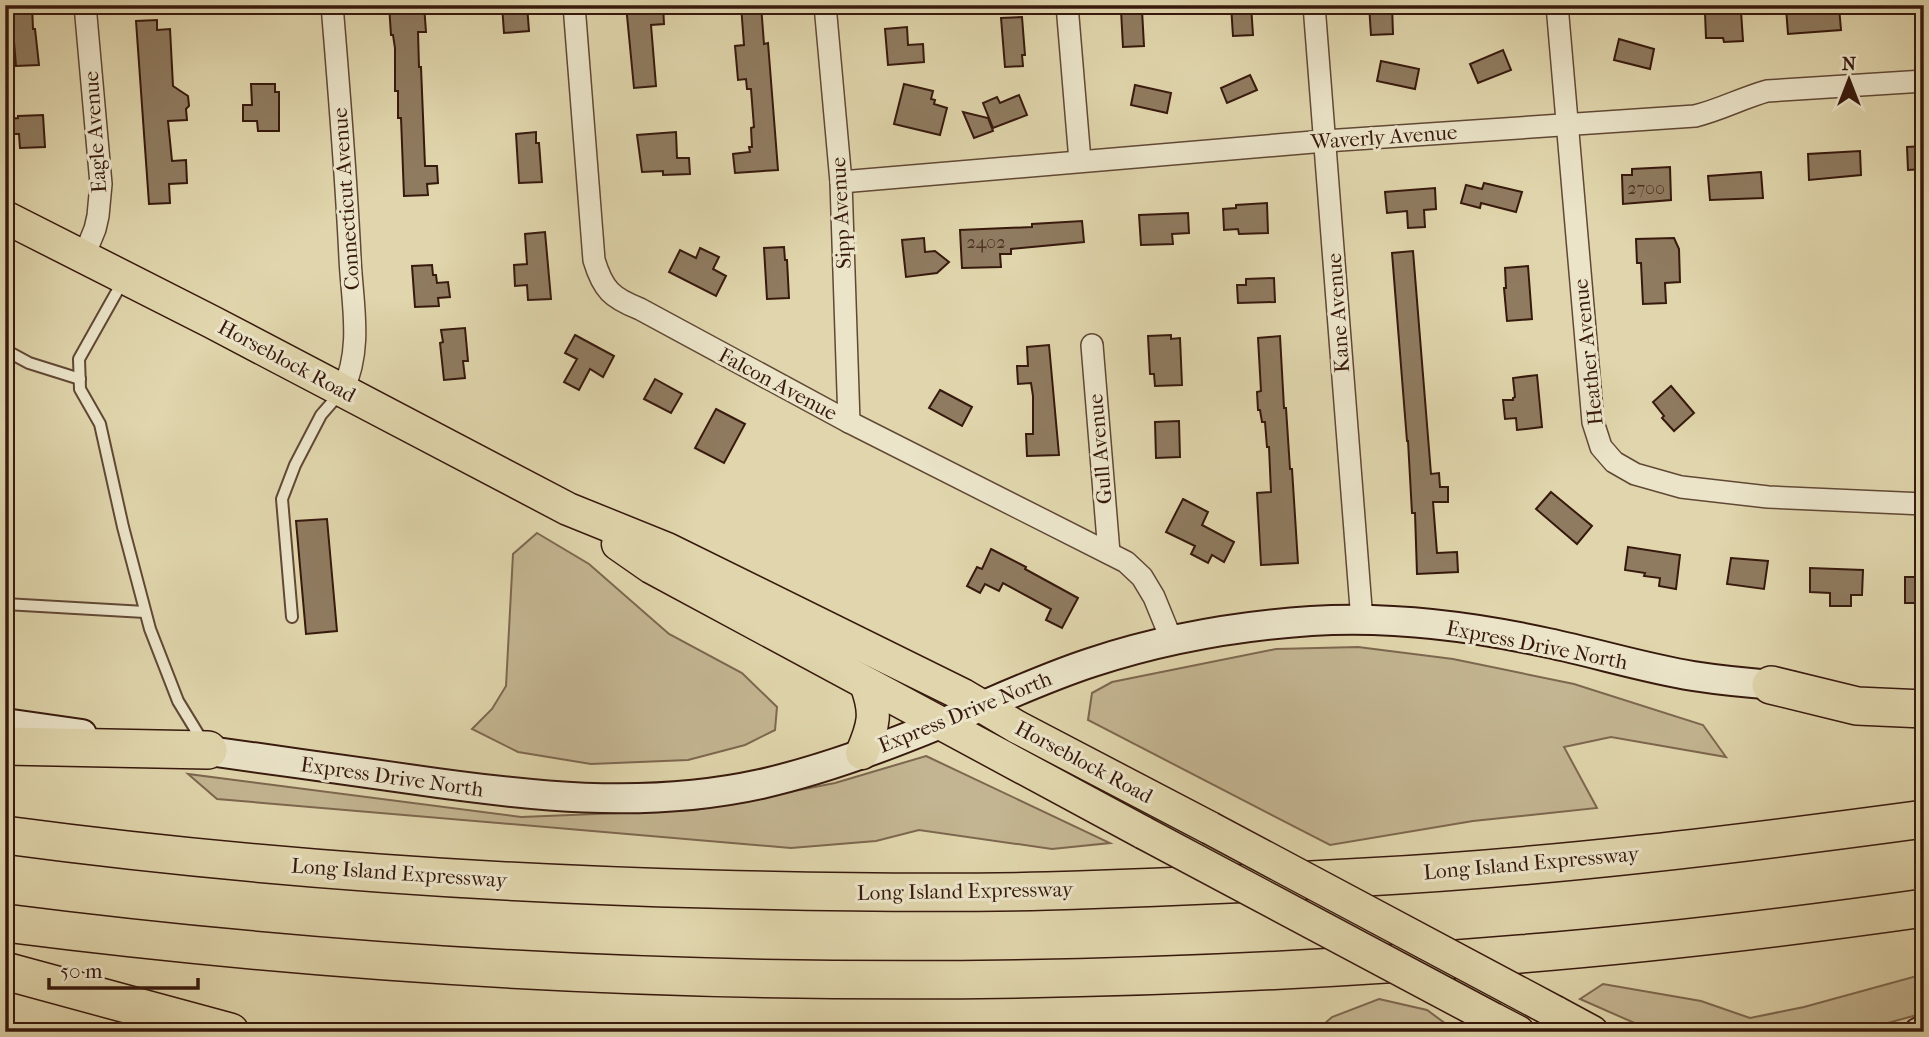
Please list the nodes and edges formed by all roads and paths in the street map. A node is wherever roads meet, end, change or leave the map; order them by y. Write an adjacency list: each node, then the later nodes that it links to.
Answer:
1 (85, 5): 14 (street, Eagle Avenue)
2 (332, 5): 19 (street, Connecticut Avenue)
3 (574, 5): 20 (street, Falcon Avenue)
4 (825, 5): 12 (street, Sipp Avenue)
5 (1067, 5): 11 (street)
6 (1314, 5): 10 (street, Kane Avenue)
7 (1557, 5): 9 (street, Heather Avenue)
8 (1924, 82): 9 (street, Waverly Avenue)
9 (1567, 126): 10 (street, Waverly Avenue); 21 (street, Heather Avenue)
10 (1325, 141): 11 (street, Waverly Avenue); 27 (street, Kane Avenue)
11 (1080, 161): 12 (street, Waverly Avenue)
12 (841, 182): 20 (street, Sipp Avenue)
13 (5, 217): 14 (main road, Horseblock Road)
14 (84, 257): 15 (main road, Horseblock Road)
15 (125, 278): 18 (lane); 19 (main road, Horseblock Road)
16 (1092, 345): 23 (street, Gull Avenue)
17 (5, 350): 18 (lane)
18 (80, 379): 25 (lane)
19 (343, 390): 22 (main road, Horseblock Road); 26 (lane)
20 (849, 422): 23 (street, Falcon Avenue)
21 (1924, 504)
22 (568, 509): 29 (main road, Horseblock Road); 32 (main road, Horseblock Road)
23 (1109, 553): 28 (street, Falcon Avenue)
24 (5, 604): 25 (lane)
25 (145, 612): 37 (lane)
26 (292, 617)
27 (1362, 621): 28 (main road, Express Drive North); 30 (main road, Express Drive North)
28 (1172, 641): 32 (main road, Express Drive North)
29 (866, 684): 35 (main road, Horseblock Road); 38 (main road)
30 (1771, 685): 31 (main road, Express Drive North); 33 (highway)
31 (1924, 693)
32 (981, 706): 35 (main road, Express Drive North); 47 (main road, Horseblock Road, bridge)
33 (1924, 709)
34 (5, 723): 37 (main road, Express Drive North)
35 (942, 723): 38 (main road, Express Drive North); 44 (main road, Horseblock Road, bridge)
36 (5, 746): 37 (highway)
37 (208, 750): 38 (main road, Express Drive North)
38 (862, 753)
39 (1924, 819): 40 (highway, Long Island Expressway)
40 (5, 835)
41 (1924, 908): 42 (highway)
42 (5, 923)
43 (5, 971): 46 (highway)
44 (1505, 1025)
45 (1924, 1030): 48 (main road)
46 (230, 1032)
47 (1592, 1032)
48 (1919, 1032)

